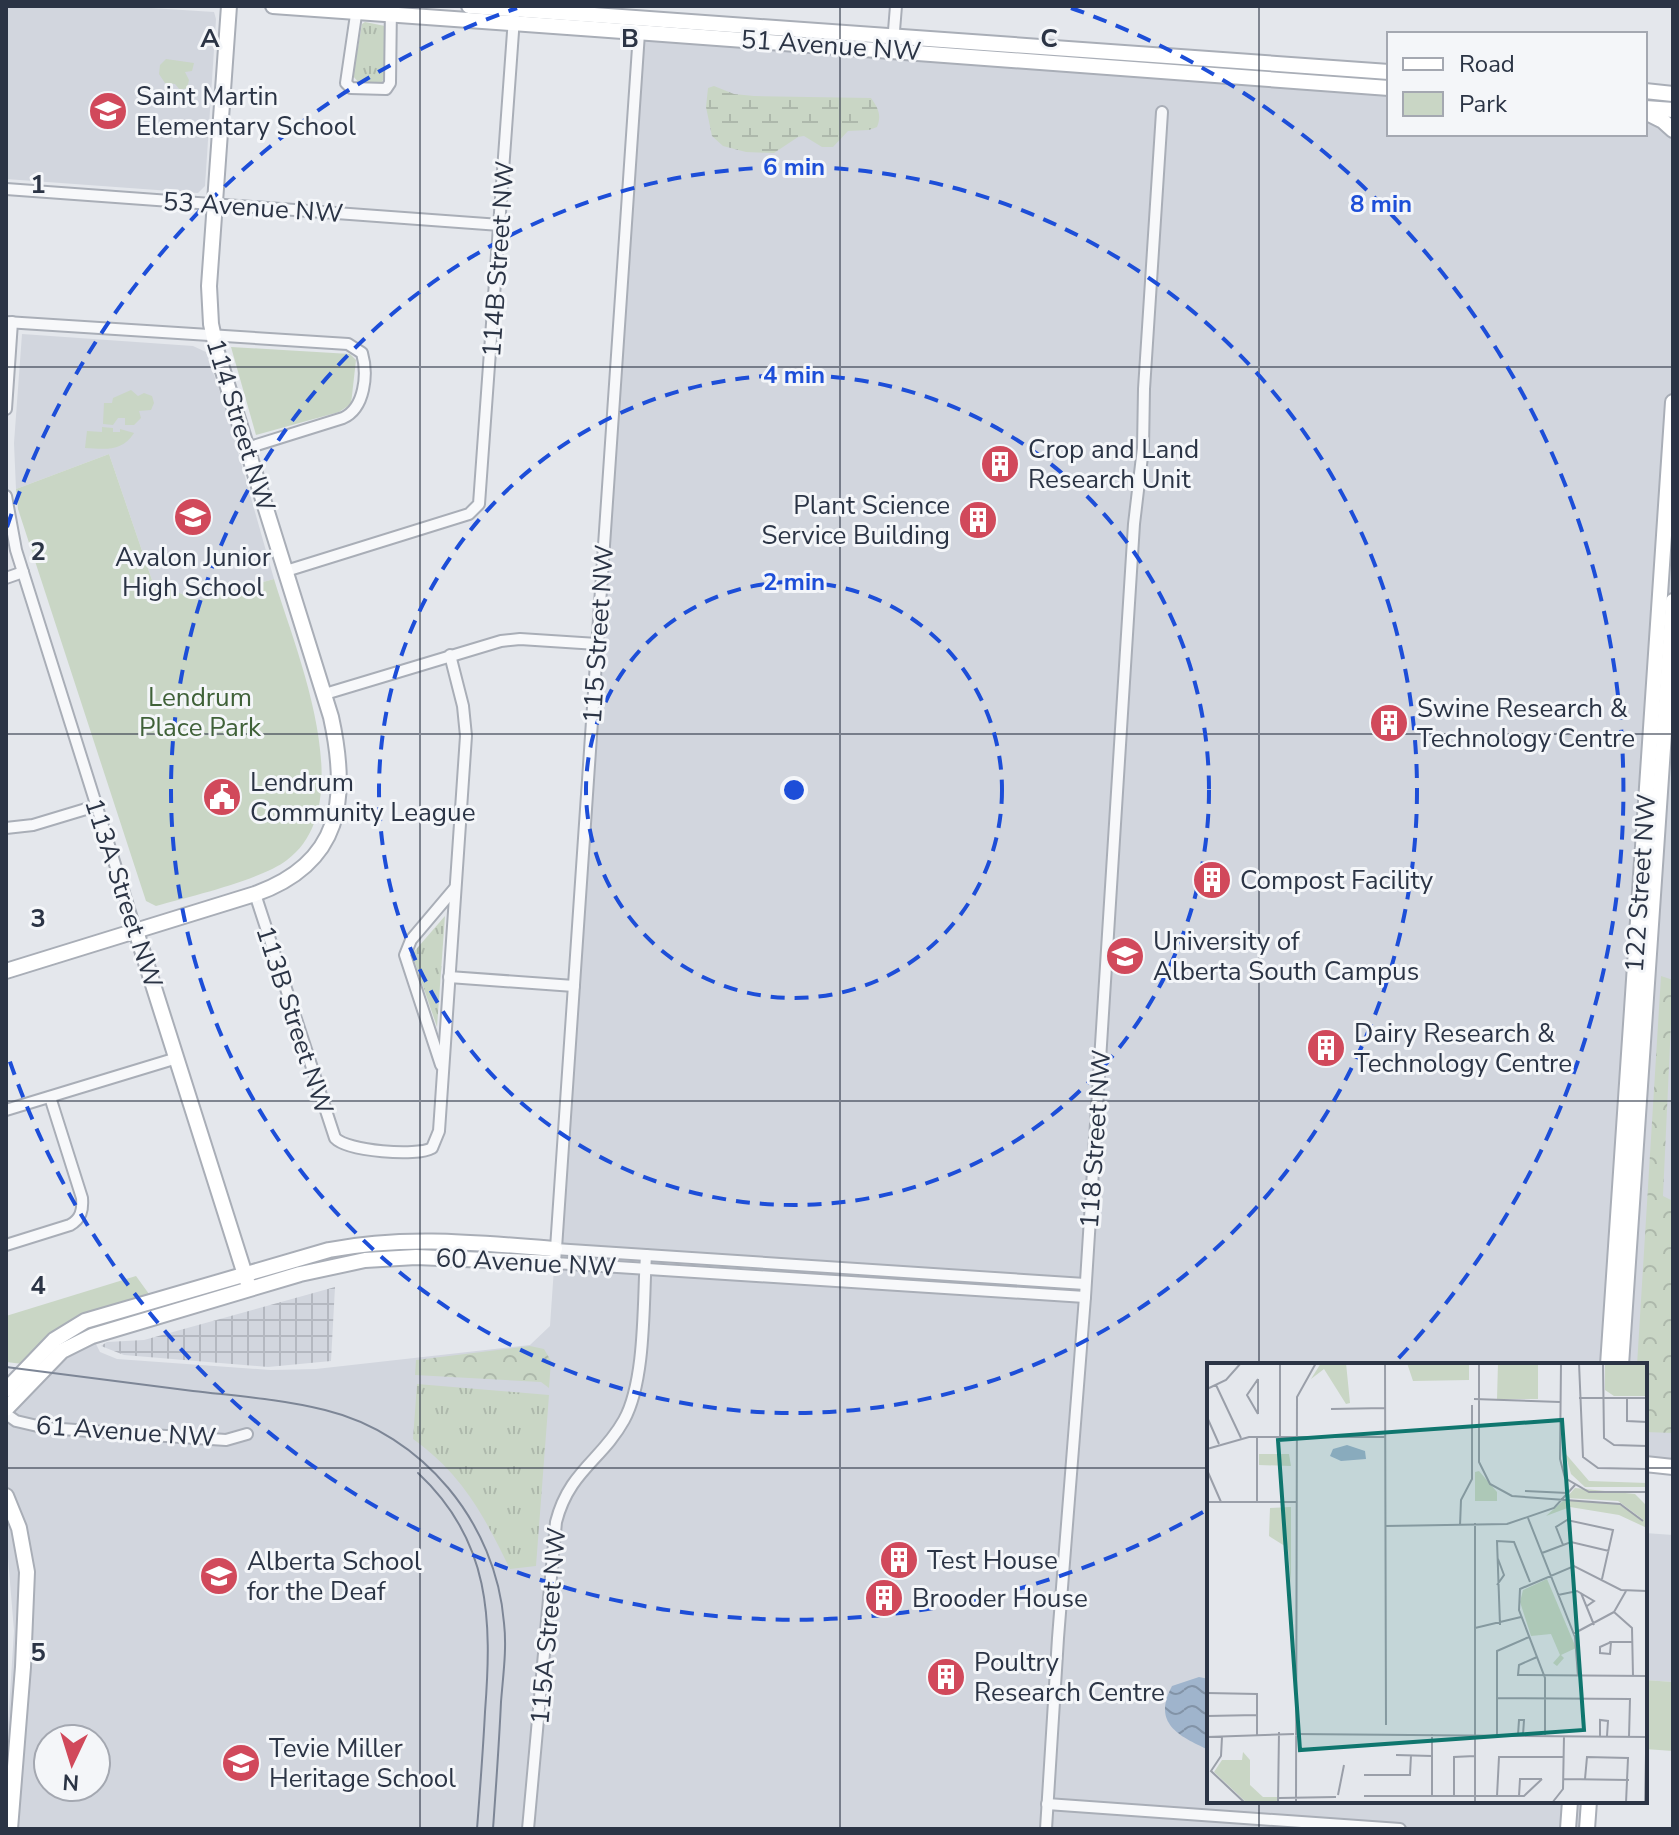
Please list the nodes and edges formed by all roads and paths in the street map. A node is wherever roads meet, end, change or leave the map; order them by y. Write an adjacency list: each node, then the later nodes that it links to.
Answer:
1 (229, 6): 20 (main road, 114 Street NW)
2 (273, 6): 5 (main road, 51 Avenue NW)
3 (469, 6): 7 (main road, 51 Avenue NW)
4 (896, 6): 9 (street)
5 (357, 9): 6 (main road, 51 Avenue NW); 6 (street)
6 (391, 10): 7 (main road, 51 Avenue NW)
7 (514, 17): 8 (main road, 51 Avenue NW); 21 (street, 114B Street NW)
8 (642, 19): 9 (main road, 51 Avenue NW); 32 (street, 115 Street NW)
9 (893, 42): 10 (main road, 51 Avenue NW); 12 (main road, 51 Avenue NW)
10 (1387, 72)
11 (1673, 83): 14 (main road)
12 (1387, 88)
13 (1673, 94): 14 (main road)
14 (1647, 101): 15 (main road); 16 (main road); 18 (main road)
15 (1673, 102)
16 (1673, 110)
17 (1162, 112): 52 (street, 118 Street NW)
18 (1673, 130)
19 (6, 189): 20 (street, 53 Avenue NW)
20 (215, 204): 21 (street, 53 Avenue NW); 23 (main road, 114 Street NW)
21 (500, 225): 28 (street, 114B Street NW)
22 (9, 322): 23 (street); 25 (street)
23 (213, 336): 26 (main road, 114 Street NW); 26 (street)
24 (1673, 402): 55 (main road, 122 Street NW)
25 (6, 409)
26 (247, 448): 28 (main road, 114 Street NW)
27 (6, 496): 29 (street, 113A Street NW)
28 (286, 571): 34 (main road, 114 Street NW)
29 (23, 572): 30 (street); 35 (street, 113A Street NW)
30 (6, 578)
31 (1673, 601): 56 (main road, 122 Street NW)
32 (597, 644): 33 (street); 42 (street, 115 Street NW)
33 (450, 655): 34 (street); 37 (street)
34 (325, 694): 38 (main road, 114 Street NW)
35 (96, 806): 36 (street); 39 (street, 113A Street NW)
36 (6, 828)
37 (455, 888): 41 (street); 44 (street)
38 (255, 894): 39 (main road); 44 (street, 113B Street NW)
39 (136, 931): 40 (main road); 43 (main road, 113A Street NW)
40 (6, 971)
41 (449, 977): 42 (street); 44 (street)
42 (574, 986): 49 (street, 115 Street NW)
43 (177, 1058): 45 (street); 51 (main road, 113A Street NW)
44 (443, 1071)
45 (50, 1097): 46 (street); 47 (street)
46 (6, 1110)
47 (6, 1245)
48 (646, 1255): 49 (street, 60 Avenue NW); 50 (street, 115A Street NW); 52 (street, 60 Avenue NW)
49 (555, 1256): 50 (street, 60 Avenue NW); 51 (main road, 60 Avenue NW); 53 (main road, 60 Avenue NW)
50 (645, 1269): 54 (street, 60 Avenue NW); 68 (street, 115A Street NW)
51 (244, 1273): 53 (main road, 113A Street NW); 57 (main road, 60 Avenue NW)
52 (1085, 1284): 54 (street, 118 Street NW)
53 (250, 1289): 58 (main road, 60 Avenue NW)
54 (1085, 1297): 66 (street, 118 Street NW)
55 (1608, 1363)
56 (1621, 1363)
57 (6, 1390)
58 (6, 1411): 59 (street, 61 Avenue NW)
59 (247, 1434)
60 (1647, 1464): 61 (main road)
61 (1673, 1467)
62 (6, 1496): 67 (main road)
63 (1570, 1803): 71 (main road)
64 (1580, 1803): 72 (main road)
65 (1589, 1803): 73 (main road)
66 (1047, 1804): 69 (street, 118 Street NW); 70 (street)
67 (10, 1829)
68 (528, 1829)
69 (1046, 1829)
70 (1400, 1829)
71 (1568, 1829)
72 (1578, 1829)
73 (1587, 1829)

